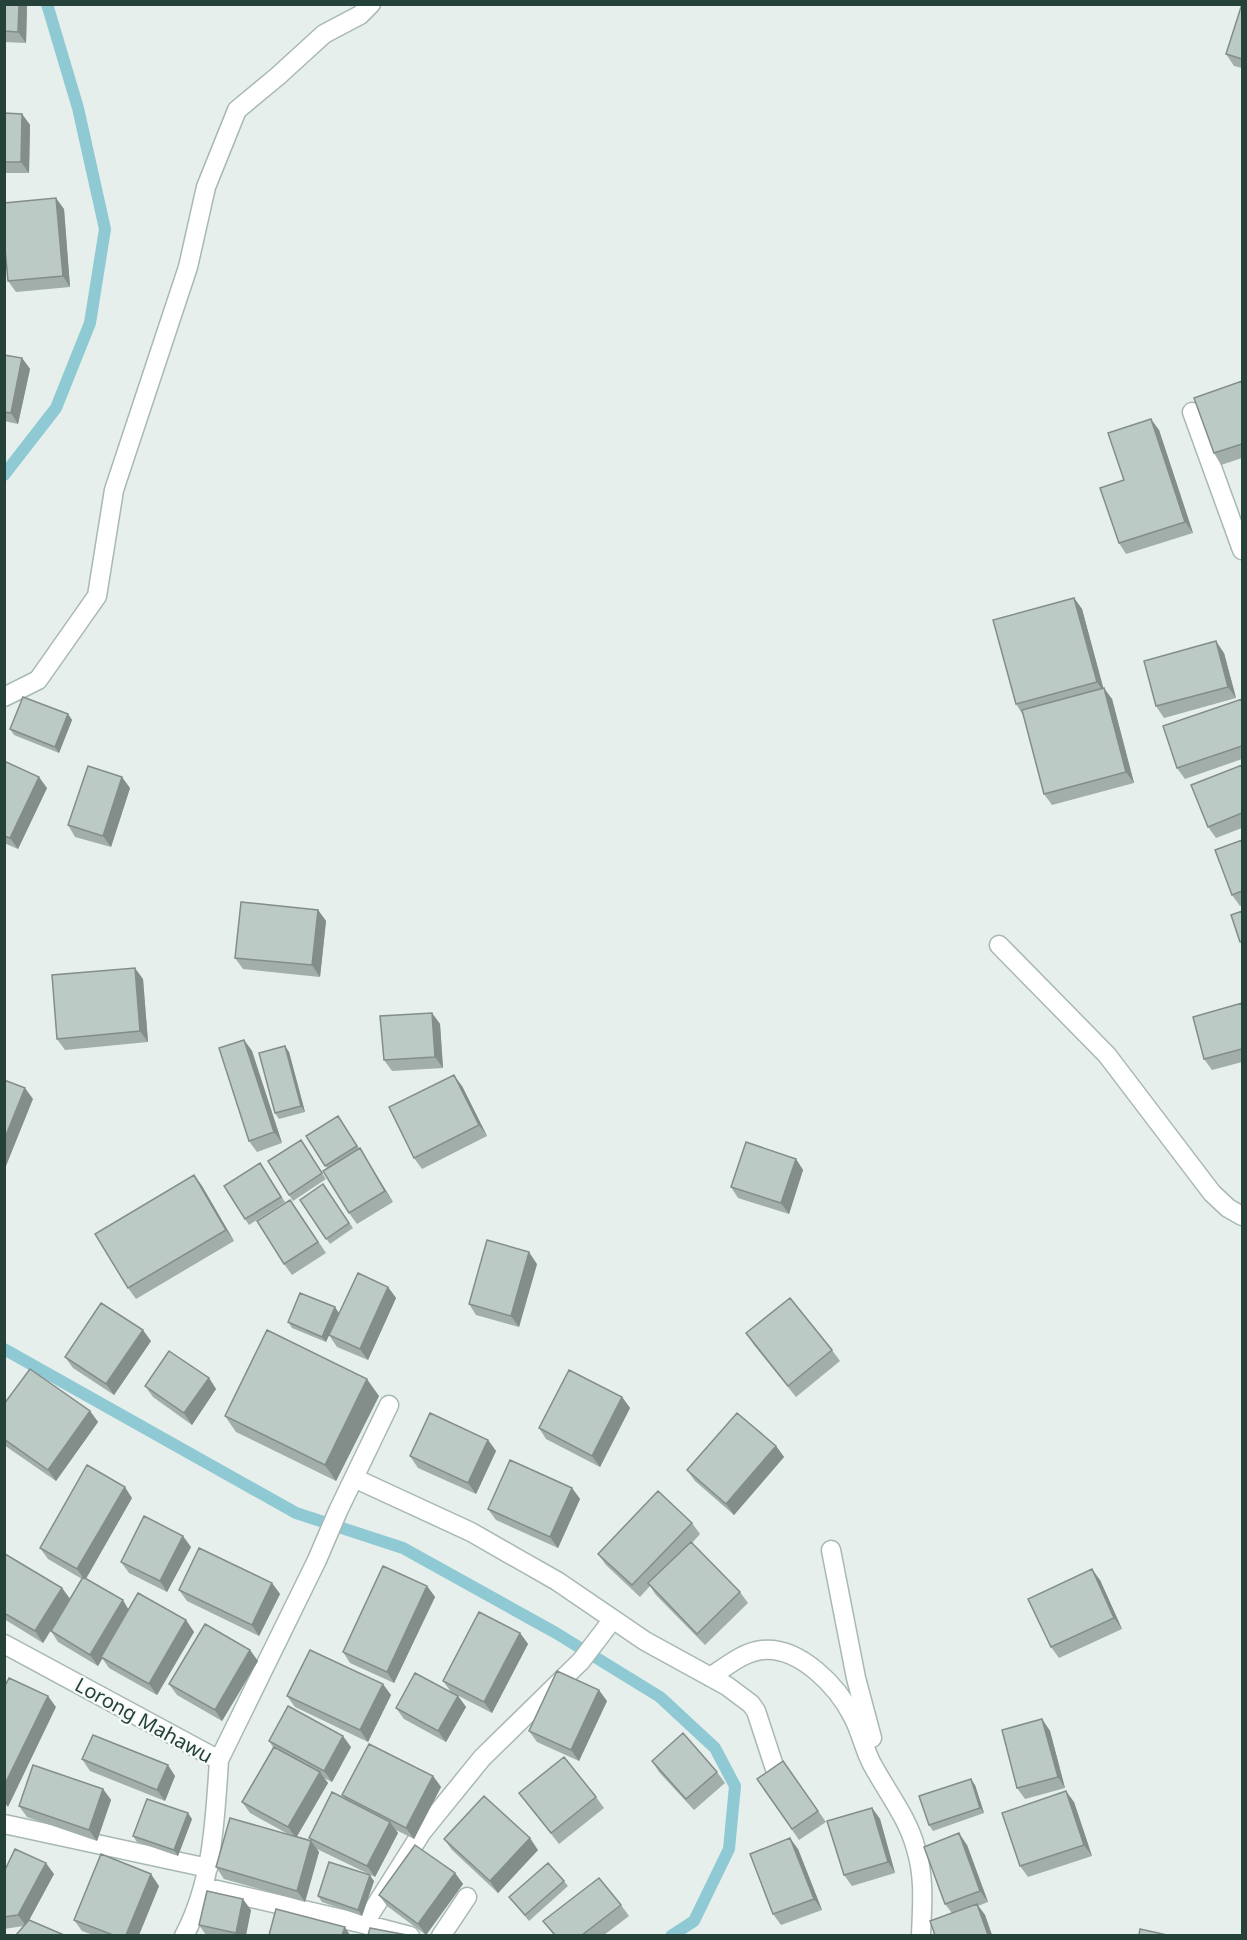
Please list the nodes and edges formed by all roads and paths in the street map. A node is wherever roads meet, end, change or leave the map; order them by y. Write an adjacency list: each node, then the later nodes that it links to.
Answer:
1 (371, 4): 4 (street)
2 (1192, 412): 3 (street)
3 (1242, 548)
4 (4, 697)
5 (999, 945): 6 (street)
6 (1242, 1216)
7 (389, 1404): 8 (street)
8 (354, 1478): 10 (street); 13 (street)
9 (831, 1550): 15 (street)
10 (611, 1622): 12 (street); 20 (street)
11 (4, 1644): 13 (street, Lorong Mahawu)
12 (710, 1677): 14 (street); 15 (street)
13 (219, 1760): 17 (street, Lorong Mahawu)
14 (775, 1769)
15 (886, 1787): 24 (street)
16 (4, 1824): 17 (street)
17 (208, 1868): 18 (street, Lorong Mahawu)
18 (204, 1887): 20 (street); 21 (street, Lorong Mahawu)
19 (467, 1898): 23 (street)
20 (364, 1924): 22 (street)
21 (184, 1935)
22 (410, 1935)
23 (441, 1935)
24 (921, 1935)

